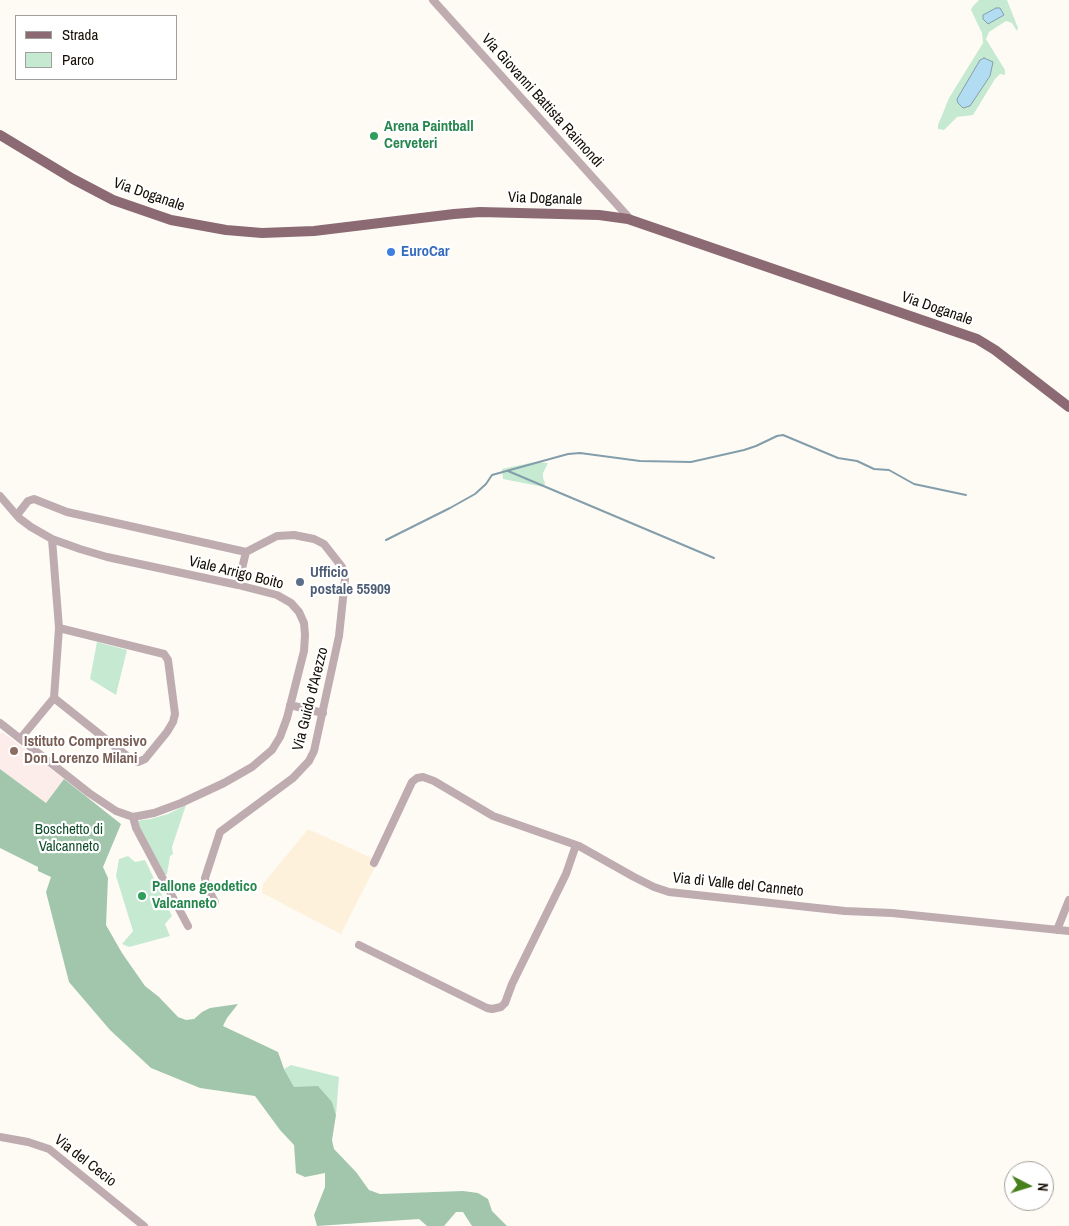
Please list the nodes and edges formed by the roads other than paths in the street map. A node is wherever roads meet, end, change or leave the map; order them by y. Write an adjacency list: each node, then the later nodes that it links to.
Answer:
1 (433, 0): 3 (street, Via Giovanni Battista Raimondi)
2 (0, 135): 3 (main road, Via Doganale)
3 (631, 220): 4 (main road, Via Doganale)
4 (1069, 407)
5 (0, 496): 6 (street, Viale Arrigo Boito)
6 (17, 515): 7 (street, Viale Arrigo Boito); 8 (street)
7 (52, 539): 9 (street, Viale Arrigo Boito); 10 (street)
8 (246, 552): 9 (street); 13 (street, Via Guido d'Arezzo)
9 (238, 585): 12 (street, Viale Arrigo Boito)
10 (59, 628): 11 (street); 11 (street)
11 (54, 698): 15 (street)
12 (290, 706): 13 (street); 16 (street, Viale Arrigo Boito)
13 (323, 713): 20 (street, Via Guido d'Arezzo)
14 (0, 723): 15 (street)
15 (20, 739): 16 (street)
16 (133, 817): 21 (street)
17 (576, 845): 18 (street, Via di Valle del Canneto); 22 (street, Via di Valle del Canneto); 24 (street)
18 (374, 863)
19 (1069, 900): 22 (street)
20 (215, 902)
21 (188, 926)
22 (1056, 930): 23 (street, Via di Valle del Canneto)
23 (1069, 931)
24 (358, 945)
25 (0, 1137): 26 (street, Via del Cecio)
26 (144, 1226)

